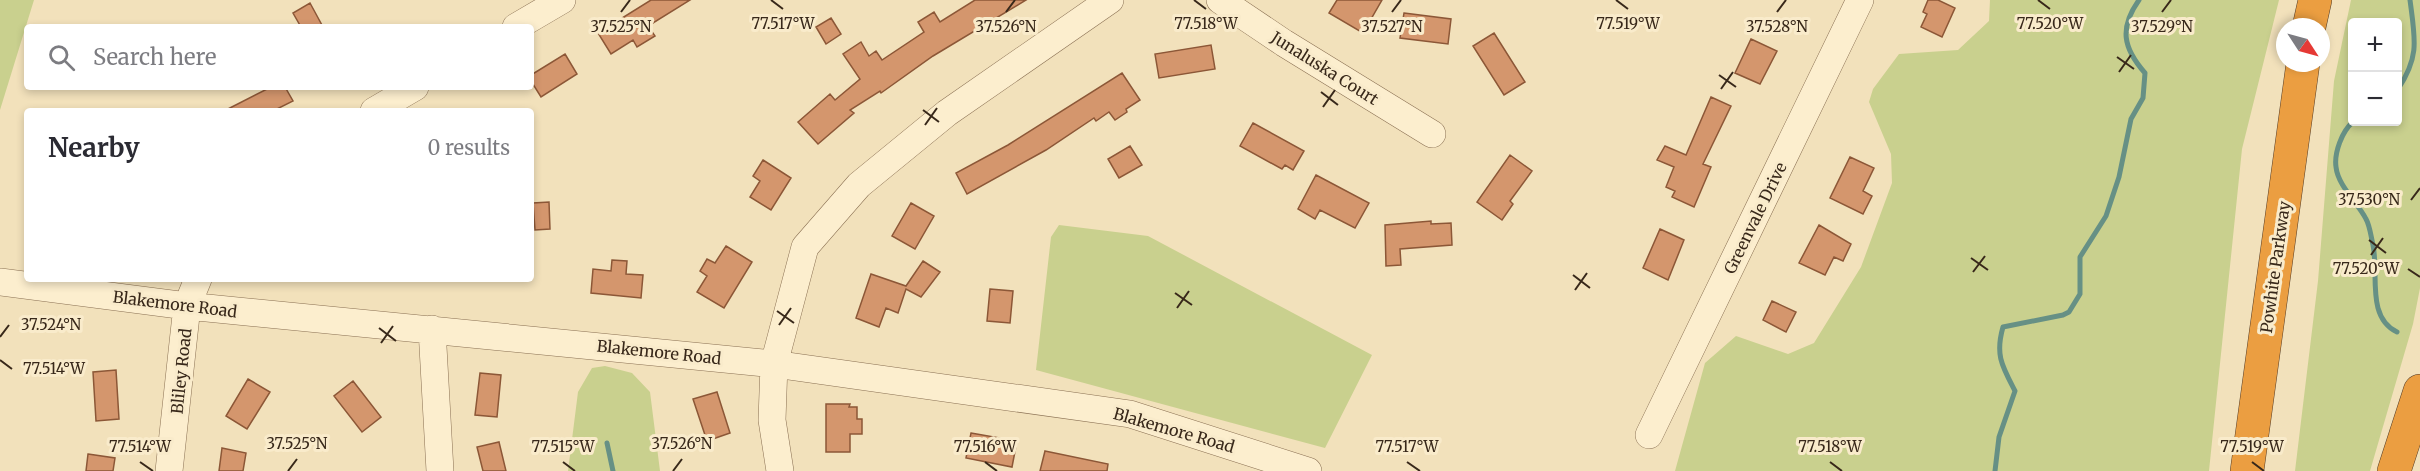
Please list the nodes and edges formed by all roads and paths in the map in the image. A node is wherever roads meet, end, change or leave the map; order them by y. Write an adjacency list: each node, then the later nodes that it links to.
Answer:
1 (562, 0): 7 (street)
2 (1110, 0): 16 (street)
3 (1220, 0): 11 (street, Junaluska Court)
4 (1860, 0): 18 (street, Greenvale Drive)
5 (2315, 0): 6 (highway)
6 (2311, 18)
7 (521, 24)
8 (2302, 72): 23 (highway, Powhite Parkway)
9 (410, 90): 10 (street)
10 (379, 108)
11 (1432, 134)
12 (0, 282): 14 (street, Blakemore Road)
13 (197, 282): 14 (street, Bliley Road)
14 (188, 306): 15 (street, Blakemore Road); 19 (street, Bliley Road)
15 (432, 329): 16 (street, Blakemore Road); 20 (street)
16 (774, 364): 21 (street); 22 (street, Blakemore Road)
17 (2420, 391): 24 (highway)
18 (1649, 435)
19 (169, 471)
20 (440, 471)
21 (780, 471)
22 (1308, 471)
23 (2247, 471)
24 (2394, 471)

